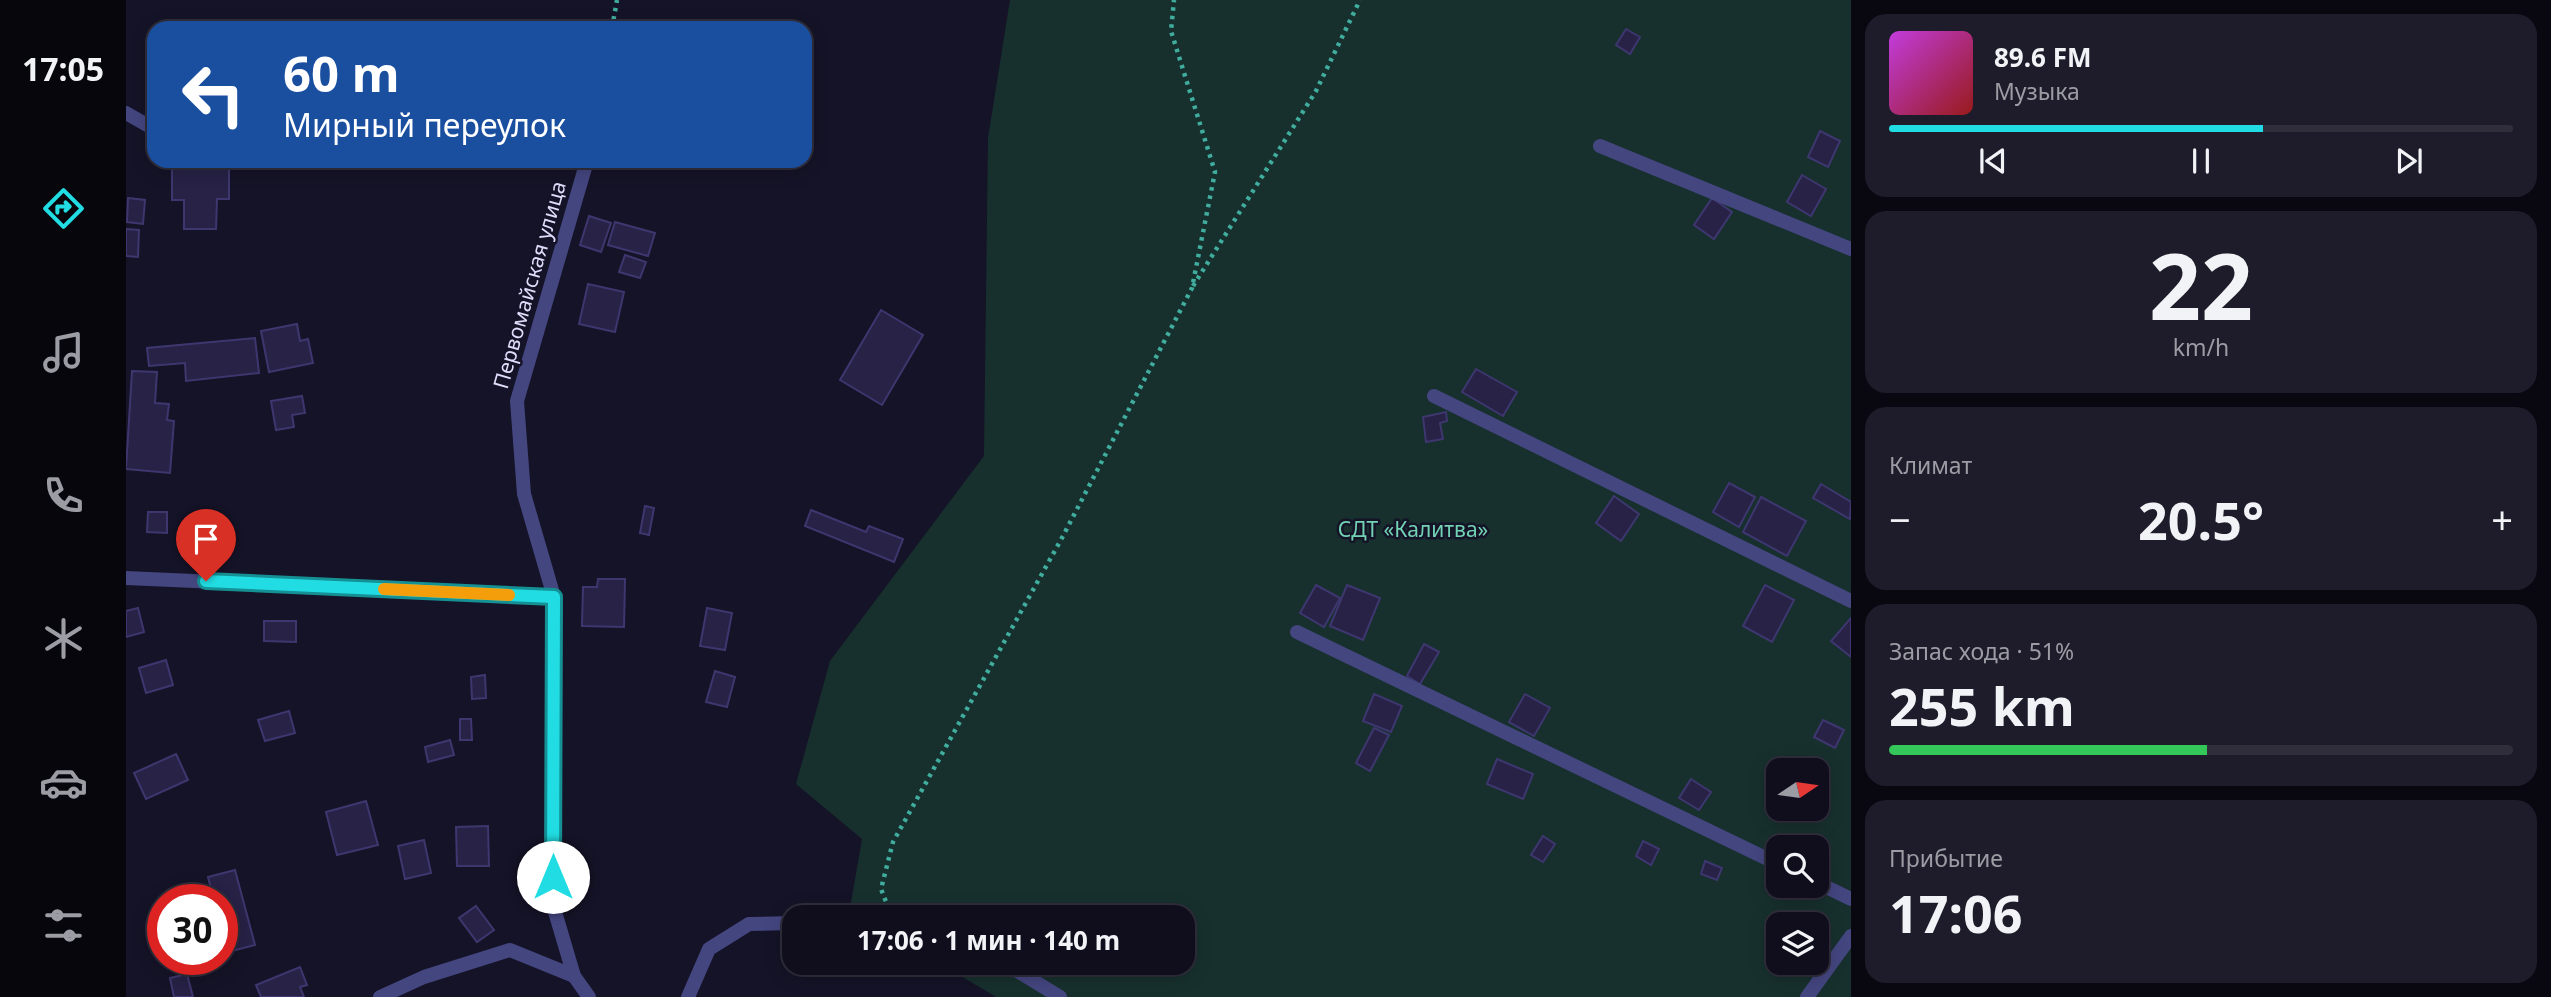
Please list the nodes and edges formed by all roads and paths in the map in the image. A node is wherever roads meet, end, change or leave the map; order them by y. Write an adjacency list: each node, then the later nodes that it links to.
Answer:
1 (617, 0): 4 (path)
2 (1174, 0): 10 (path)
3 (1360, 0): 10 (path)
4 (613, 21)
5 (126, 113): 6 (street)
6 (147, 125)
7 (1600, 146): 9 (street)
8 (585, 168): 13 (street, Первомайская улица)
9 (1851, 249)
10 (1192, 288): 19 (path)
11 (1434, 397): 14 (street)
12 (126, 578): 13 (street)
13 (554, 597): 23 (street, Первомайская улица)
14 (1851, 601)
15 (1297, 632): 16 (street)
16 (1766, 858)
17 (1829, 888): 18 (street)
18 (1851, 899)
19 (887, 905)
20 (782, 923): 26 (street)
21 (1851, 936): 28 (street)
22 (1024, 975): 27 (street)
23 (574, 976): 24 (street); 25 (street, Первомайская улица)
24 (380, 997)
25 (589, 997)
26 (688, 997)
27 (1060, 997)
28 (1807, 997)

